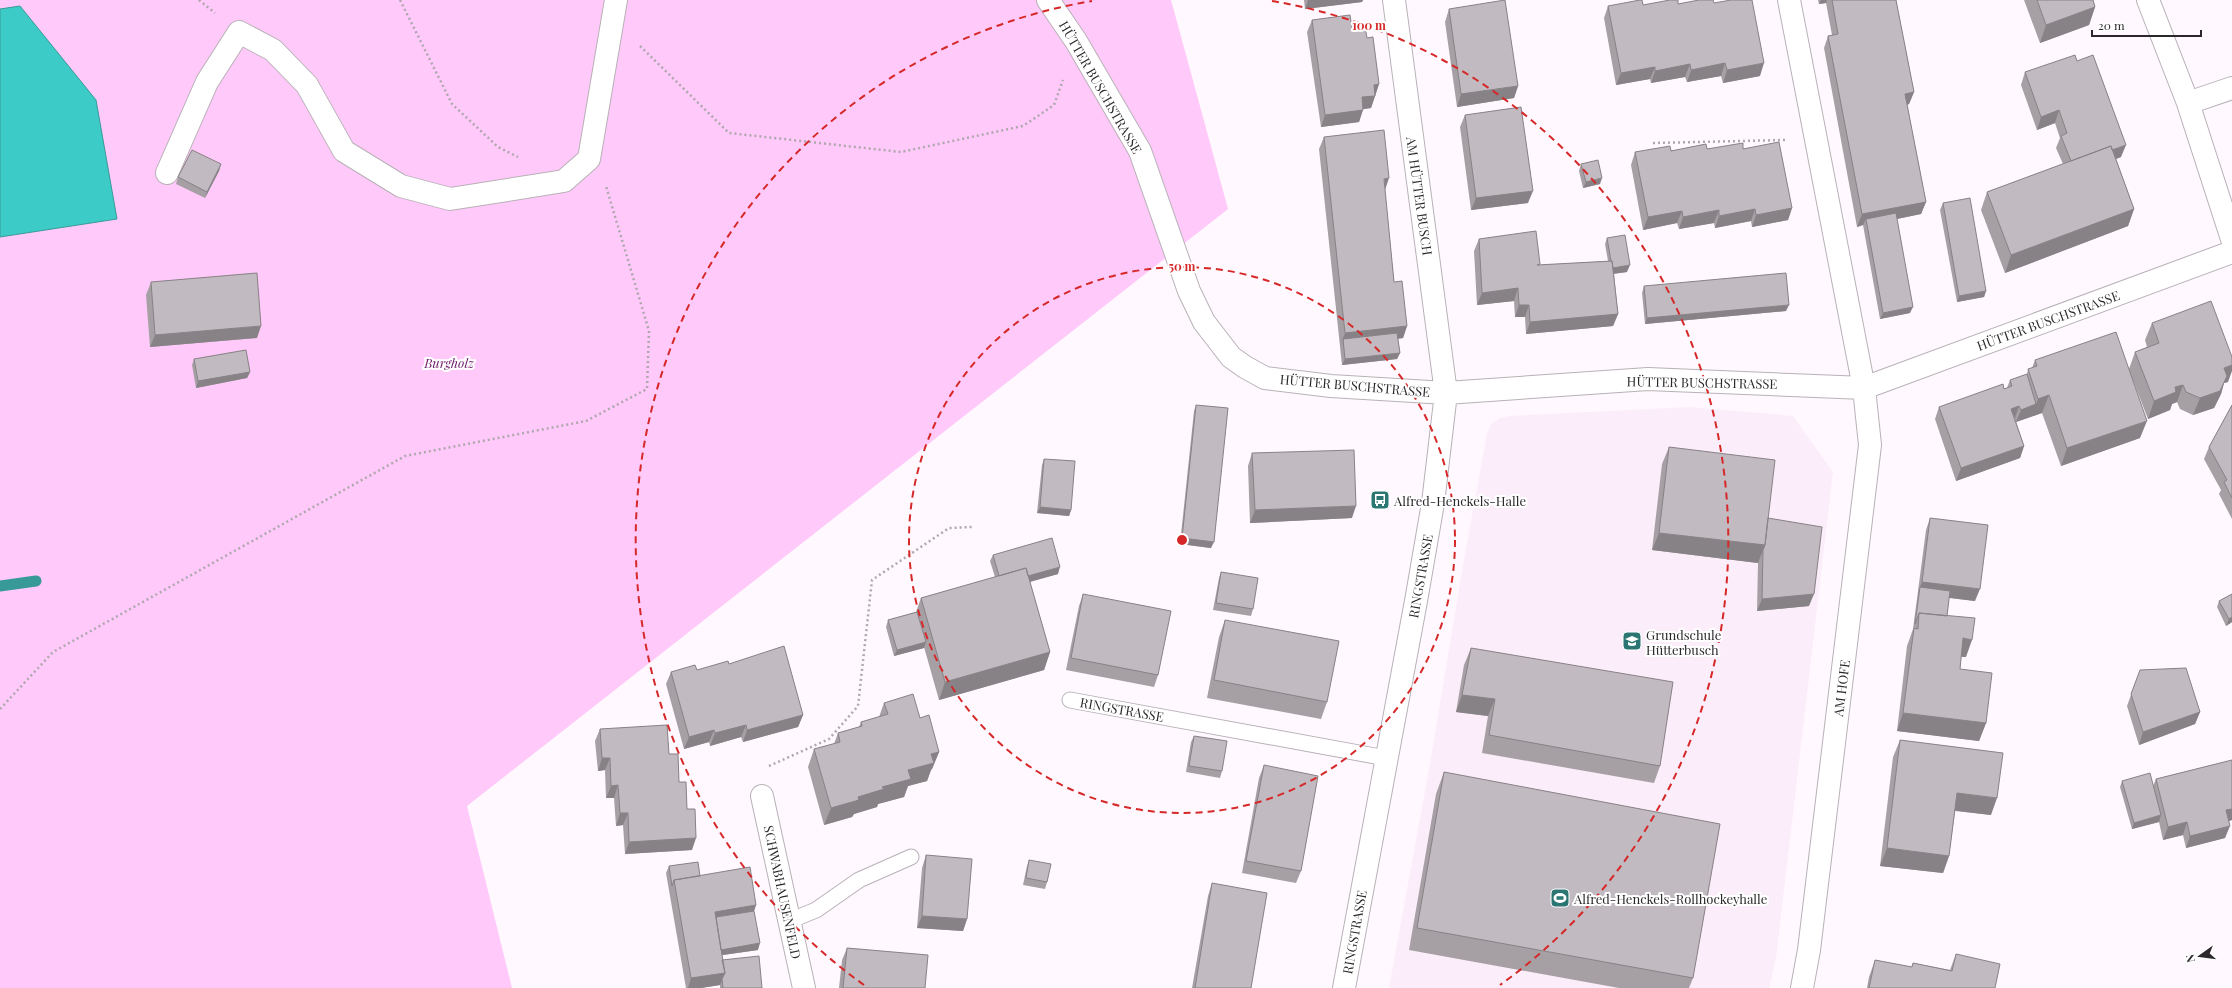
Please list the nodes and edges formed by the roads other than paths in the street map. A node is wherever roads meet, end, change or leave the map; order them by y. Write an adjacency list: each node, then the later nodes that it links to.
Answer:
1 (1048, 0): 12 (street, HÜTTER BUSCHSTRASSE)
2 (1394, 0): 12 (street, AM HÜTTER BUSCH)
3 (1789, 0): 11 (street)
4 (2148, 0): 7 (street)
5 (615, 10): 8 (street)
6 (2232, 88): 7 (street)
7 (2188, 103): 9 (street)
8 (167, 173)
9 (2232, 239)
10 (2232, 252): 11 (street, HÜTTER BUSCHSTRASSE)
11 (1864, 388): 12 (street, HÜTTER BUSCHSTRASSE); 20 (street, AM HOFE)
12 (1446, 392): 14 (street, RINGSTRASSE)
13 (1070, 700): 14 (lane, RINGSTRASSE)
14 (1386, 758): 19 (street, RINGSTRASSE)
15 (762, 796): 17 (street, SCHWABHAUSENFELD)
16 (911, 857): 17 (lane)
17 (789, 921): 18 (street, SCHWABHAUSENFELD)
18 (804, 988)
19 (1344, 988)
20 (1802, 988)

